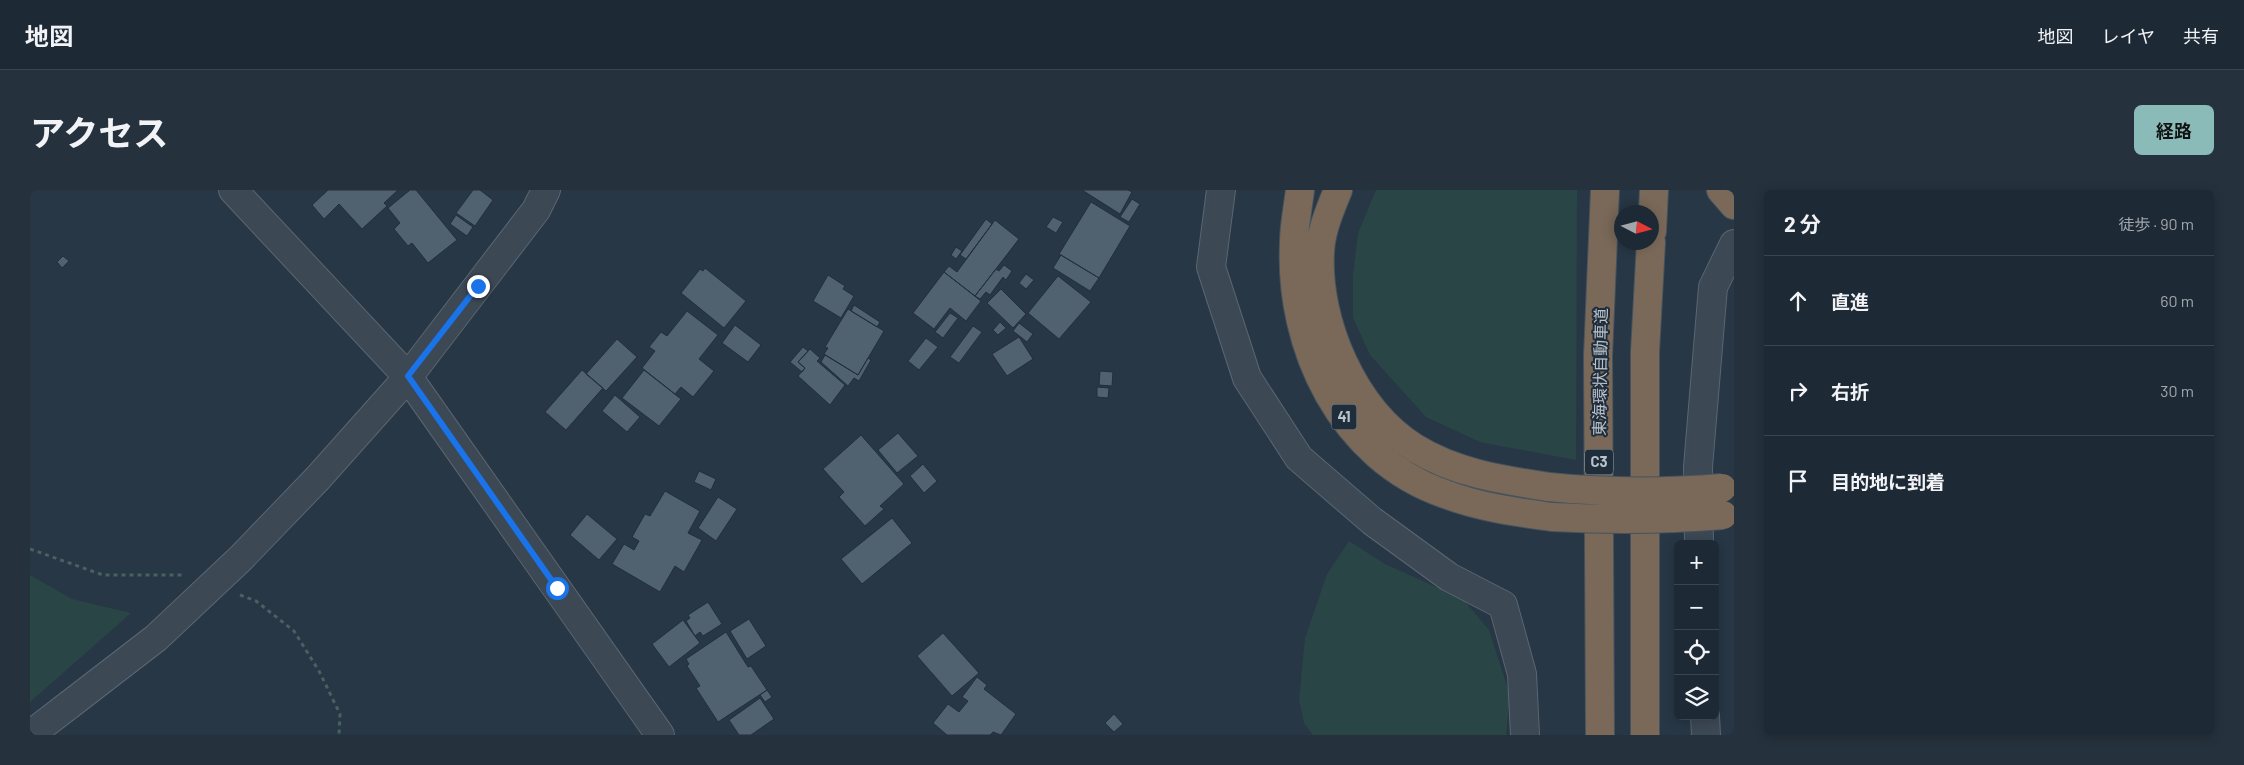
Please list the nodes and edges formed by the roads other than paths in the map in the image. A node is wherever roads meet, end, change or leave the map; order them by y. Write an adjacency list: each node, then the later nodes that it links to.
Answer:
1 (233, 190): 13 (street)
2 (546, 190): 13 (street)
3 (1221, 190): 20 (street)
4 (1300, 190): 15 (highway, 41, bridge)
5 (1338, 190): 14 (highway, 41, bridge)
6 (1605, 190): 21 (highway, 東海環状自動車道 / C3)
7 (1654, 190): 9 (highway)
8 (1721, 190): 10 (highway)
9 (1653, 205)
10 (1734, 205)
11 (1734, 244): 16 (street)
12 (1651, 250): 22 (highway)
13 (408, 376): 18 (street, bridge); 19 (street)
14 (1728, 487)
15 (1729, 515)
16 (1699, 540)
17 (1705, 720): 23 (street)
18 (30, 735)
19 (660, 735)
20 (1525, 735)
21 (1600, 735)
22 (1645, 735)
23 (1706, 735)

